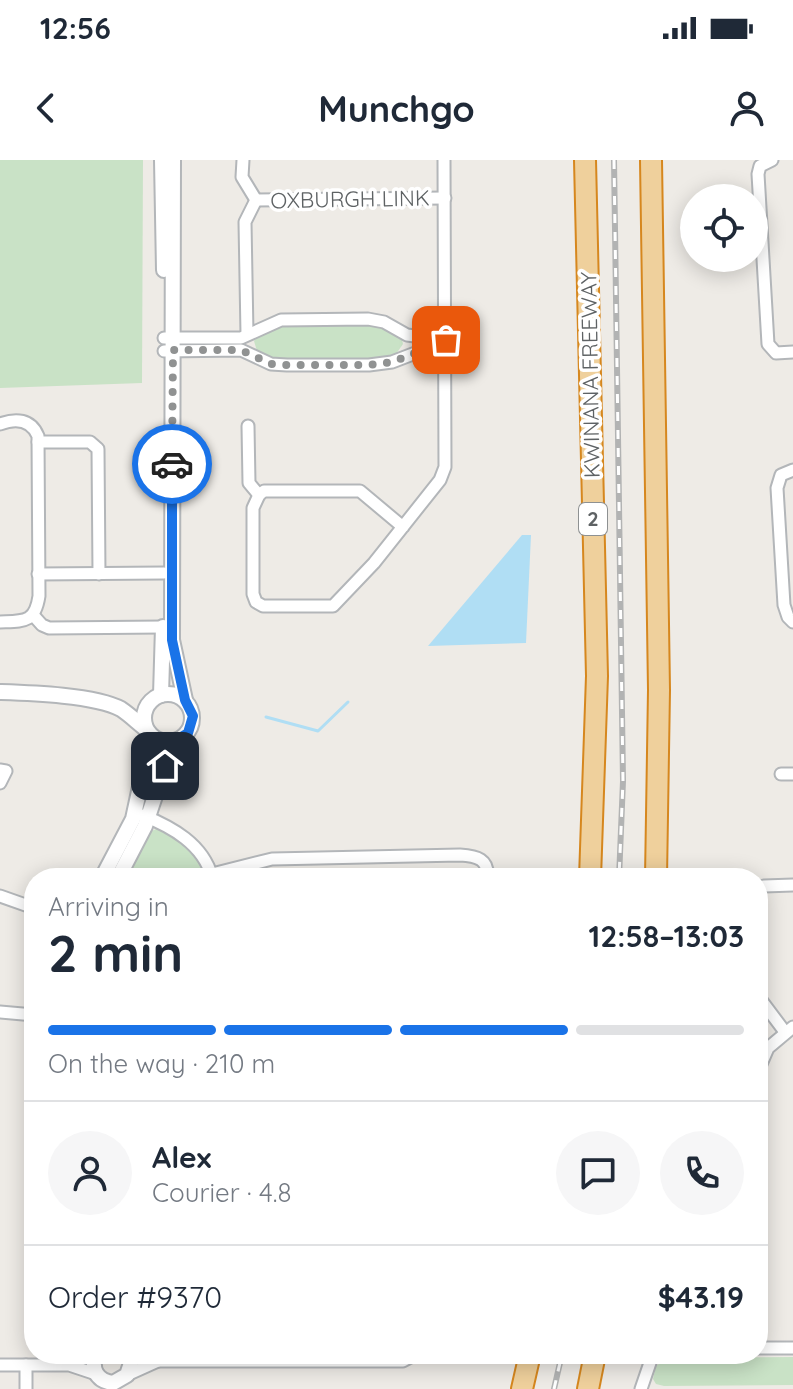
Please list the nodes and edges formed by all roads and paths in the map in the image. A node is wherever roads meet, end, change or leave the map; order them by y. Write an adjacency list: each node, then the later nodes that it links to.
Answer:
1 (162, 160): 13 (street)
2 (173, 160): 13 (street)
3 (243, 160): 9 (street)
4 (444, 160): 8 (street)
5 (585, 160): 44 (highway, KWINANA FREEWAY / 2)
6 (651, 160): 45 (highway)
7 (772, 160): 14 (street)
8 (445, 198): 9 (street, OXBURGH LINK); 12 (street)
9 (256, 200): 10 (street)
10 (247, 334): 11 (street); 13 (street)
11 (407, 335): 12 (street); 16 (street)
12 (446, 340): 15 (street)
13 (168, 344): 16 (street); 23 (street); 32 (street)
14 (793, 352)
15 (445, 354): 16 (street); 22 (street)
16 (407, 356)
17 (0, 424): 19 (street)
18 (248, 426): 21 (street)
19 (38, 442): 24 (street); 25 (street)
20 (793, 470): 28 (street)
21 (259, 495): 22 (street); 22 (street)
22 (403, 527)
23 (164, 573): 25 (street); 29 (street)
24 (38, 574): 25 (street); 26 (street)
25 (99, 574)
26 (33, 615): 27 (street); 29 (street)
27 (0, 622)
28 (793, 622)
29 (163, 627): 31 (street)
30 (0, 692): 33 (street)
31 (157, 697): 32 (street); 33 (street); 34 (street)
32 (185, 700): 35 (street)
33 (119, 708): 34 (street)
34 (149, 732): 35 (street); 38 (street)
35 (173, 742): 38 (street)
36 (0, 770): 37 (street)
37 (0, 783)
38 (141, 815): 39 (street); 40 (street); 41 (street)
39 (108, 868)
40 (122, 868)
41 (208, 868)
42 (240, 868): 43 (street)
43 (488, 868)
44 (590, 868)
45 (656, 868)
46 (793, 885): 47 (street)
47 (768, 886)
48 (0, 896): 49 (street)
49 (24, 904)
50 (768, 1007): 53 (street)
51 (0, 1012): 52 (street)
52 (24, 1014)
53 (789, 1030): 54 (street)
54 (768, 1048)
55 (768, 1347): 56 (street)
56 (793, 1348)
57 (72, 1364): 65 (street)
58 (93, 1364): 67 (street)
59 (153, 1364): 66 (street)
60 (528, 1364): 69 (highway)
61 (593, 1364): 70 (highway)
62 (650, 1364): 71 (street)
63 (0, 1365): 64 (street)
64 (26, 1365): 65 (street); 68 (street)
65 (69, 1365): 67 (street)
66 (125, 1381): 67 (street)
67 (104, 1382)
68 (26, 1389)
69 (522, 1389)
70 (588, 1389)
71 (641, 1389)

